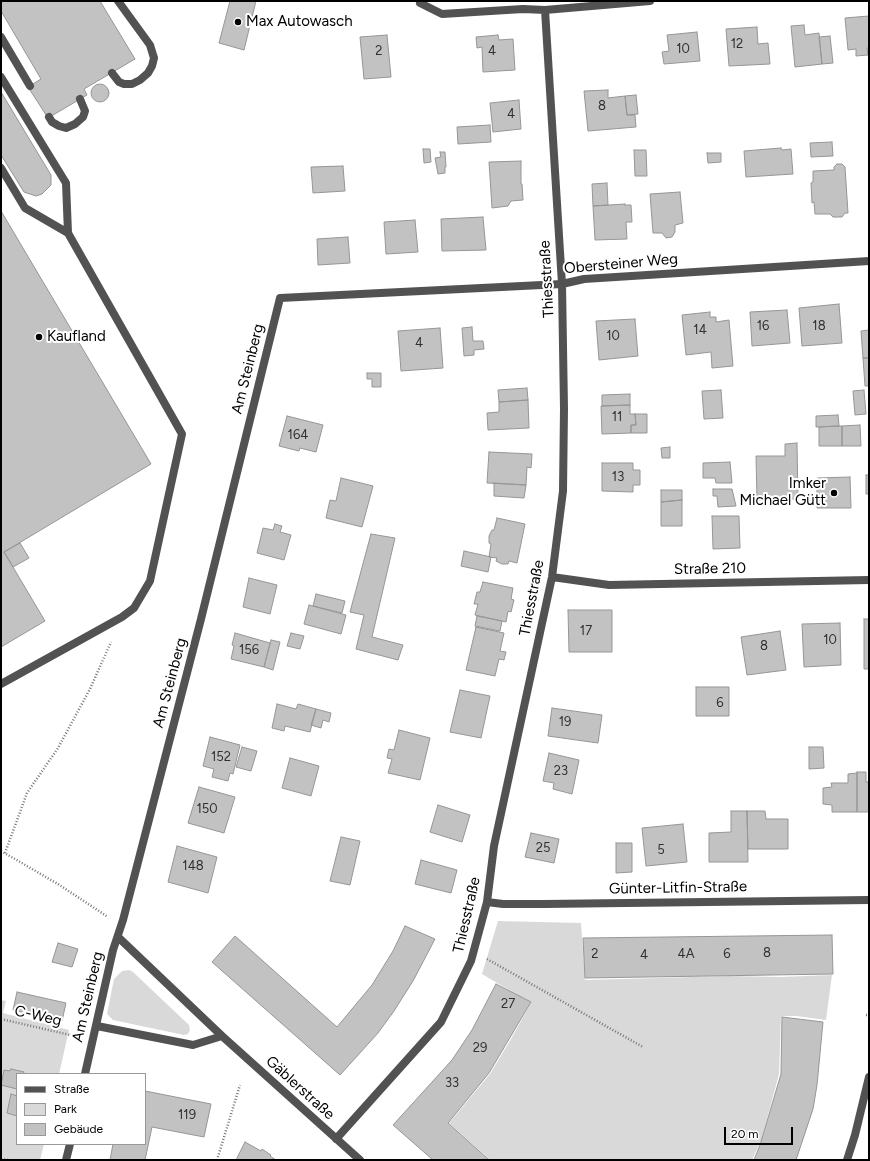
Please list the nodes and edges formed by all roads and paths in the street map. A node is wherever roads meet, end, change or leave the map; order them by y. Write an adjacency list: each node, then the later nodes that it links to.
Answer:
1 (118, 1): 6 (street)
2 (650, 1): 4 (street)
3 (420, 3): 4 (street)
4 (545, 10): 14 (street, Thiesstraße)
5 (1, 37): 8 (street)
6 (112, 72)
7 (1, 77): 12 (street)
8 (30, 86)
9 (80, 99): 10 (street)
10 (49, 117)
11 (1, 168): 12 (street)
12 (68, 233): 18 (street)
13 (869, 261): 14 (street, Obersteiner Weg)
14 (562, 284): 15 (street, Obersteiner Weg); 16 (street, Thiesstraße)
15 (280, 298): 24 (street, Am Steinberg)
16 (552, 577): 17 (street, Straße 210); 23 (street, Thiesstraße)
17 (869, 580)
18 (122, 617): 19 (street); 21 (path)
19 (1, 684)
20 (1, 851): 21 (path)
21 (5, 853): 24 (path)
22 (869, 900): 23 (street, Günter-Litfin-Straße)
23 (487, 902): 34 (street, Thiesstraße)
24 (118, 937): 27 (street, Am Steinberg); 28 (street, Gäblerstraße)
25 (483, 957): 30 (path)
26 (1, 1019): 29 (path, C-Weg)
27 (97, 1026): 28 (street); 29 (street, Am Steinberg)
28 (222, 1036): 34 (street, Gäblerstraße)
29 (93, 1040): 31 (street, Am Steinberg)
30 (643, 1047)
31 (85, 1073)
32 (869, 1077): 41 (street)
33 (240, 1085): 39 (path)
34 (336, 1139): 40 (street, Gäblerstraße)
35 (70, 1145): 38 (street)
36 (1, 1159): 37 (path)
37 (8, 1160)
38 (66, 1160)
39 (218, 1160)
40 (360, 1160)
41 (847, 1160)

